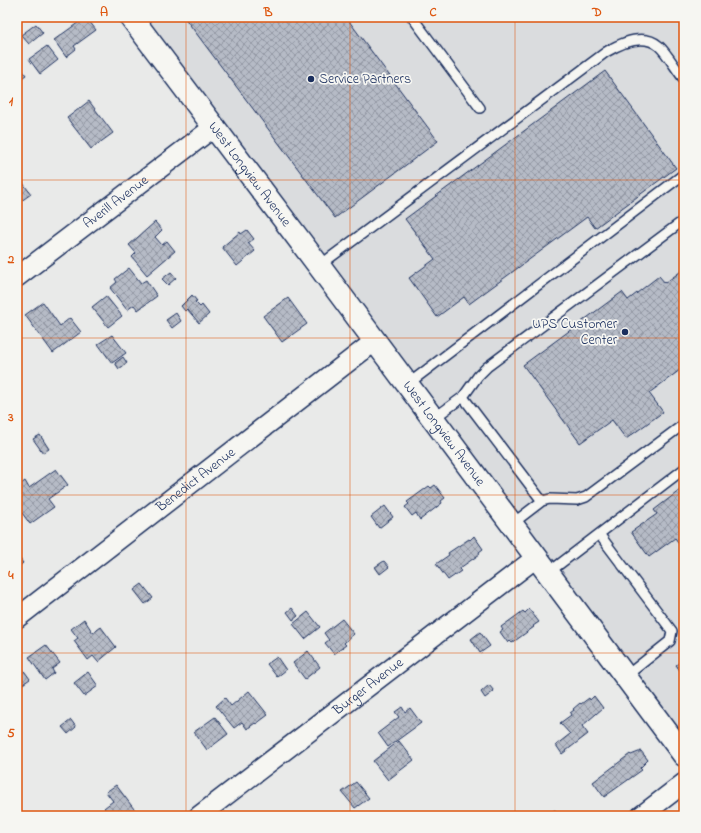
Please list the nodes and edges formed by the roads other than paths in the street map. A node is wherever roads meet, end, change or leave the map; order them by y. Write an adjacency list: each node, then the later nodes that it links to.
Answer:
1 (131, 17): 5 (street, West Longview Avenue)
2 (412, 17): 4 (lane)
3 (684, 80): 8 (lane)
4 (480, 108)
5 (214, 127): 8 (street, West Longview Avenue); 9 (street, Averill Avenue)
6 (684, 174): 11 (lane)
7 (684, 220): 12 (lane)
8 (319, 266): 10 (street, West Longview Avenue)
9 (17, 277)
10 (375, 341): 11 (street, West Longview Avenue); 20 (street, Benedict Avenue)
11 (408, 384): 13 (street, West Longview Avenue)
12 (463, 397): 13 (lane); 16 (lane)
13 (433, 419): 17 (street, West Longview Avenue)
14 (684, 424): 16 (lane)
15 (684, 469): 18 (lane)
16 (542, 501): 17 (lane)
17 (512, 524): 19 (street, West Longview Avenue)
18 (599, 534): 19 (lane); 21 (lane)
19 (542, 565): 21 (street, West Longview Avenue); 24 (street, Burger Avenue)
20 (17, 618)
21 (626, 676): 22 (street, West Longview Avenue)
22 (684, 755)
23 (684, 783): 25 (street)
24 (199, 816)
25 (641, 816)

